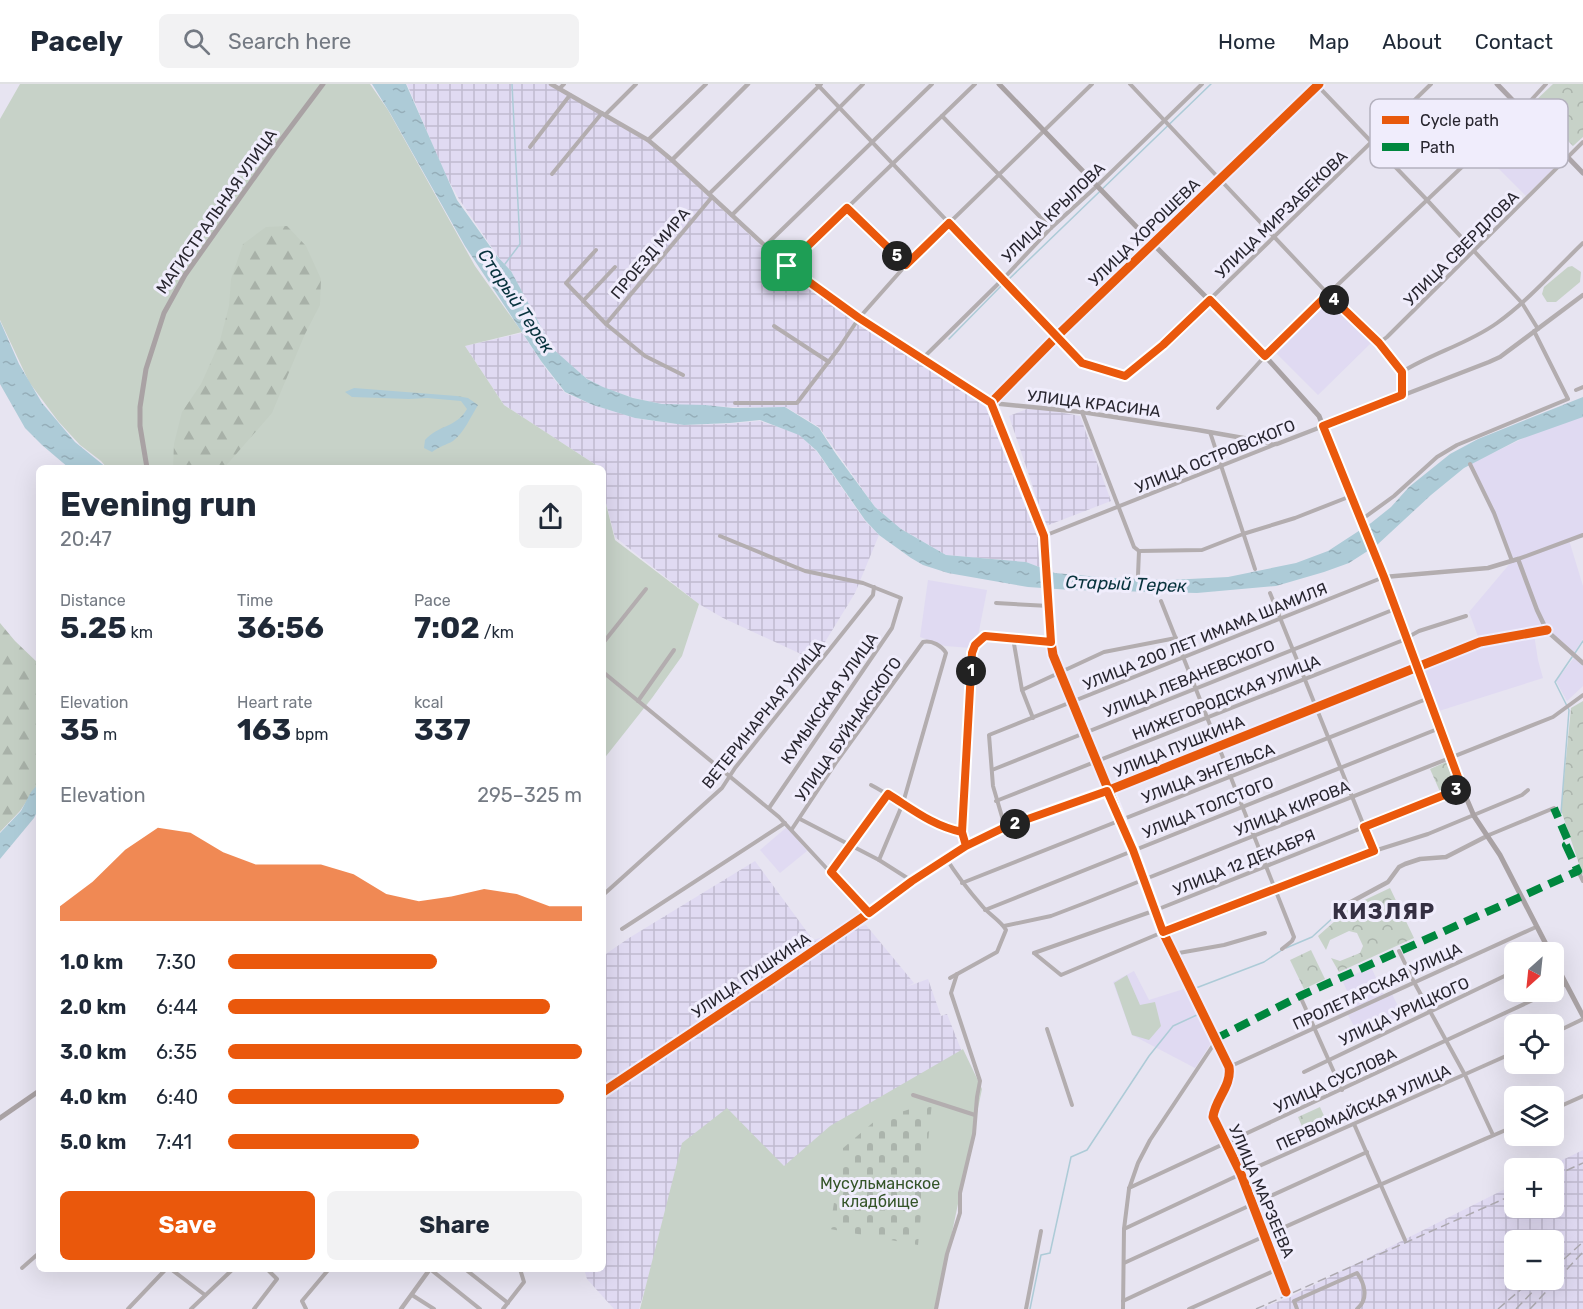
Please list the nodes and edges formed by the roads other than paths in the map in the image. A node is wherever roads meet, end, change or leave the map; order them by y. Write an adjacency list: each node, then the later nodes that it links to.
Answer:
1 (324, 84): 89 (main road, МАГИСТРАЛЬНАЯ УЛИЦА)
2 (550, 84): 19 (street, УЛИЦА КРАСИНА)
3 (564, 84): 19 (street)
4 (636, 84): 25 (street)
5 (706, 84): 29 (street)
6 (748, 84): 36 (street)
7 (863, 84): 24 (street)
8 (932, 84): 31 (street)
9 (975, 84): 26 (street)
10 (999, 84): 28 (main road)
11 (1092, 84): 28 (street)
12 (1130, 84): 27 (street)
13 (1202, 84): 27 (street, УЛИЦА КРЫЛОВА)
14 (1431, 84): 21 (street, УЛИЦА МИРЗАБЕКОВА)
15 (1497, 84): 22 (main road)
16 (1546, 84): 23 (street)
17 (819, 85): 24 (street); 46 (street, ПРОЕЗД МИРА)
18 (1317, 85): 30 (street); 44 (street, УЛИЦА ХОРОШЕВА)
19 (560, 89): 20 (street, УЛИЦА КРАСИНА)
20 (570, 95): 25 (street, УЛИЦА КРАСИНА); 34 (street)
21 (1416, 99)
22 (1512, 99)
23 (1532, 99)
24 (840, 108): 31 (street); 49 (street)
25 (604, 114): 29 (street, УЛИЦА КРАСИНА); 42 (street)
26 (942, 116): 37 (street); 43 (street)
27 (1164, 120): 44 (street); 45 (street, УЛИЦА КРЫЛОВА)
28 (1046, 131): 43 (street); 45 (main road)
29 (648, 140): 36 (street, УЛИЦА КРАСИНА)
30 (1370, 141)
31 (873, 142): 37 (street); 55 (street)
32 (1583, 142): 35 (street, УЛИЦА СВЕРДЛОВА)
33 (1370, 145): 52 (street, УЛИЦА МИРЗАБЕКОВА)
34 (530, 147)
35 (1568, 157): 41 (main road)
36 (672, 160): 46 (street, УЛИЦА КРАСИНА)
37 (893, 164): 48 (street); 50 (street)
38 (1396, 168): 47 (street)
39 (1460, 168): 47 (street)
40 (1557, 168): 57 (street, УЛИЦА СВЕРДЛОВА)
41 (1583, 172)
42 (552, 174)
43 (999, 176): 50 (street); 51 (street)
44 (1219, 180): 52 (street); 54 (street, УЛИЦА ХОРОШЕВА)
45 (1097, 186): 51 (street, УЛИЦА КРЫЛОВА); 54 (main road)
46 (711, 195): 49 (street, УЛИЦА КРАСИНА); 68 (street, ПРОЕЗД МИРА)
47 (1427, 200): 57 (street); 62 (street)
48 (847, 208): 58 (street); 59 (street)
49 (732, 215): 55 (street, УЛИЦА КРАСИНА)
50 (949, 223): 58 (street); 61 (street)
51 (1051, 228): 61 (street, УЛИЦА КРЫЛОВА)
52 (1274, 236): 62 (street); 64 (street, УЛИЦА МИРЗАБЕКОВА)
53 (1583, 243): 66 (street)
54 (1152, 244): 64 (main road); 71 (street, УЛИЦА ХОРОШЕВА)
55 (765, 246): 59 (street, УЛИЦА КРАСИНА)
56 (597, 250): 65 (street, ПРОЕЗД МИРА)
57 (1475, 251): 66 (street); 72 (street, УЛИЦА СВЕРДЛОВА)
58 (906, 265): 67 (street)
59 (787, 266): 67 (street, УЛИЦА КРАСИНА)
60 (615, 267): 65 (street)
61 (1002, 279): 71 (street); 74 (street, УЛИЦА КРЫЛОВА)
62 (1328, 294): 72 (street); 73 (street)
63 (1583, 295): 70 (street, УЛИЦА ОСТРОВСКОГО)
64 (1210, 300): 71 (street, УЛИЦА МИРЗАБЕКОВА); 73 (main road)
65 (583, 301): 68 (street, ПРОЕЗД МИРА)
66 (1522, 303): 70 (street); 76 (street)
67 (859, 318): 74 (street, УЛИЦА КРАСИНА); 75 (street)
68 (606, 324): 77 (street, ПРОЕЗД МИРА)
69 (774, 326): 75 (street)
70 (1536, 330): 80 (street, УЛИЦА ОСТРОВСКОГО); 93 (street)
71 (1057, 336): 82 (street, УЛИЦА ХОРОШЕВА)
72 (1379, 343): 76 (street)
73 (1265, 356): 83 (street); 85 (main road)
74 (922, 359): 82 (street, УЛИЦА КРАСИНА)
75 (829, 362): 81 (street)
76 (1402, 372): 80 (street)
77 (683, 375)
78 (1583, 387): 79 (street)
79 (1576, 390)
80 (1402, 395): 85 (street, УЛИЦА ОСТРОВСКОГО)
81 (735, 403)
82 (991, 403): 84 (street, УЛИЦА КРАСИНА); 97 (street)
83 (1218, 408)
84 (1082, 412): 86 (street, УЛИЦА КРАСИНА); 92 (street)
85 (1323, 426): 87 (street, УЛИЦА ОСТРОВСКОГО); 91 (main road)
86 (1209, 432): 87 (street, УЛИЦА КРАСИНА); 90 (street)
87 (1277, 444): 90 (street, УЛИЦА ОСТРОВСКОГО)
88 (1470, 464): 99 (street)
89 (146, 465)
90 (1221, 467): 92 (street, УЛИЦА ОСТРОВСКОГО); 94 (street)
91 (1352, 495): 93 (main road); 94 (street)
92 (1119, 508): 97 (street, УЛИЦА ОСТРОВСКОГО); 98 (street)
93 (1362, 522): 102 (main road)
94 (1244, 534): 98 (street); 100 (street)
95 (1583, 535): 99 (street)
96 (720, 536): 103 (street)
97 (1044, 536): 108 (street)
98 (1139, 551): 101 (street)
99 (1515, 560): 102 (street); 112 (street)
100 (1255, 569)
101 (1138, 575)
102 (1384, 577): 109 (main road); 111 (street, УЛИЦА 200 ЛЕТ ИМАМА ШАМИЛЯ)
103 (874, 587): 143 (street, ВЕТЕРИНАРНАЯ УЛИЦА); 154 (street, КУМЫКСКАЯ УЛИЦА)
104 (646, 589): 116 (street)
105 (1270, 592): 111 (street)
106 (1161, 601): 114 (street)
107 (996, 603): 108 (street)
108 (1049, 606): 117 (street)
109 (1395, 609): 115 (main road); 118 (street, УЛИЦА ЛЕВАНЕВСКОГО)
110 (1466, 616): 115 (street, НИЖЕГОРОДСКАЯ УЛИЦА)
111 (1280, 619): 118 (street); 120 (street, УЛИЦА 200 ЛЕТ ИМАМА ШАМИЛЯ)
112 (1546, 630): 121 (street); 122 (street, УЛИЦА ПУШКИНА)
113 (1013, 638): 117 (street); 126 (street); 163 (street)
114 (1176, 638): 120 (street); 123 (street)
115 (1406, 638): 122 (main road); 125 (street, НИЖЕГОРОДСКАЯ УЛИЦА)
116 (606, 639)
117 (1051, 642): 123 (street)
118 (1292, 648): 125 (street); 127 (street, УЛИЦА ЛЕВАНЕВСКОГО)
119 (674, 650): 130 (street)
120 (1184, 658): 127 (street); 131 (street, УЛИЦА 200 ЛЕТ ИМАМА ШАМИЛЯ)
121 (1583, 663)
122 (1417, 668): 129 (main road); 132 (street, УЛИЦА ПУШКИНА)
123 (1060, 671): 126 (street); 131 (street)
124 (606, 674): 130 (street)
125 (1304, 678): 132 (street); 133 (street, НИЖЕГОРОДСКАЯ УЛИЦА)
126 (1022, 690): 134 (street)
127 (1196, 690): 133 (street); 136 (street, УЛИЦА ЛЕВАНЕВСКОГО)
128 (1583, 695): 139 (street, УЛИЦА КИРОВА)
129 (1429, 698): 135 (main road); 137 (street, УЛИЦА ЭНГЕЛЬСА)
130 (638, 701): 143 (street)
131 (1073, 703): 134 (street, УЛИЦА 200 ЛЕТ ИМАМА ШАМИЛЯ); 136 (street)
132 (1316, 707): 137 (street); 138 (street, УЛИЦА ПУШКИНА)
133 (1208, 717): 138 (street); 140 (street, НИЖЕГОРОДСКАЯ УЛИЦА)
134 (1033, 718): 142 (street, УЛИЦА 200 ЛЕТ ИМАМА ШАМИЛЯ)
135 (1440, 728): 139 (main road); 141 (street, УЛИЦА ТОЛСТОГО)
136 (1085, 732): 140 (street); 142 (street, УЛИЦА ЛЕВАНЕВСКОГО)
137 (1328, 738): 141 (street); 144 (street, УЛИЦА ЭНГЕЛЬСА)
138 (1219, 747): 144 (street); 148 (street, УЛИЦА ПУШКИНА)
139 (1451, 758): 146 (main road); 150 (street, УЛИЦА КИРОВА)
140 (1096, 762): 148 (street); 151 (street, НИЖЕГОРОДСКАЯ УЛИЦА)
141 (1340, 768): 150 (street); 153 (street, УЛИЦА ТОЛСТОГО)
142 (992, 770): 151 (street, УЛИЦА 200 ЛЕТ ИМАМА ШАМИЛЯ)
143 (730, 776): 154 (street); 180 (street, ВЕТЕРИНАРНАЯ УЛИЦА)
144 (1231, 778): 153 (street); 158 (street, УЛИЦА ЭНГЕЛЬСА)
145 (871, 785): 149 (street)
146 (1462, 788): 156 (main road); 161 (street, УЛИЦА 12 ДЕКАБРЯ)
147 (1528, 790): 156 (street)
148 (1107, 791): 158 (street); 160 (street, УЛИЦА ПУШКИНА)
149 (888, 794): 152 (street); 166 (street)
150 (1352, 797): 161 (street); 164 (street, УЛИЦА КИРОВА)
151 (996, 801): 160 (street, УЛИЦА 200 ЛЕТ ИМАМА ШАМИЛЯ)
152 (903, 804): 157 (street, УЛИЦА БУЙНАКСКОГО); 163 (street); 171 (street)
153 (1243, 807): 164 (street); 168 (street, УЛИЦА ТОЛСТОГО)
154 (769, 808): 159 (street)
155 (1554, 808): 165 (street)
156 (1474, 816): 165 (main road); 169 (street)
157 (800, 819): 162 (street, УЛИЦА БУЙНАКСКОГО); 166 (street)
158 (1119, 821): 168 (street); 178 (street, УЛИЦА ЭНГЕЛЬСА)
159 (785, 823): 162 (street); 187 (street)
160 (1005, 827): 167 (street, УЛИЦА ПУШКИНА)
161 (1364, 827): 169 (street); 172 (street, УЛИЦА 12 ДЕКАБРЯ)
162 (792, 829): 174 (street)
163 (962, 832): 167 (street)
164 (1255, 835): 172 (street); 176 (street, УЛИЦА КИРОВА)
165 (1489, 835): 181 (street); 186 (main road)
166 (851, 845): 171 (street); 174 (street)
167 (966, 846): 170 (street, УЛИЦА ПУШКИНА)
168 (1133, 850): 176 (street); 182 (street, УЛИЦА ТОЛСТОГО)
169 (1374, 851): 179 (street)
170 (946, 858): 175 (street, УЛИЦА ПУШКИНА); 178 (street)
171 (879, 860): 175 (street)
172 (1266, 866): 179 (street); 183 (street, УЛИЦА 12 ДЕКАБРЯ)
173 (1578, 871): 177 (street)
174 (831, 872): 184 (street)
175 (912, 881): 184 (street, УЛИЦА ПУШКИНА)
176 (1144, 881): 183 (street); 185 (street, УЛИЦА КИРОВА)
177 (1583, 881)
178 (962, 883): 182 (street)
179 (1275, 889): 188 (street); 191 (street)
180 (606, 892)
181 (1349, 903)
182 (985, 910): 185 (street)
183 (1156, 910): 188 (street); 188 (street, УЛИЦА 12 ДЕКАБРЯ)
184 (869, 913): 214 (street, УЛИЦА ПУШКИНА)
185 (1004, 926): 194 (street)
186 (1536, 927): 190 (main road); 198 (street, ПРОЛЕТАРСКАЯ УЛИЦА)
187 (622, 929)
188 (1163, 932): 193 (street)
189 (1265, 933): 193 (street)
190 (1544, 942)
191 (1282, 949)
192 (1399, 951): 198 (street)
193 (1173, 954): 207 (street)
194 (957, 974): 196 (street); 221 (street)
195 (1504, 976): 202 (street, УЛИЦА УРИЦКОГО)
196 (950, 978)
197 (1564, 980): 199 (main road)
198 (1414, 982): 202 (street); 205 (street, ПРОЛЕТАРСКАЯ УЛИЦА)
199 (1566, 984): 203 (main road)
200 (1300, 996): 205 (street)
201 (1529, 1002): 208 (street, УЛИЦА СУСЛОВА)
202 (1430, 1011): 208 (street); 210 (street, УЛИЦА УРИЦКОГО)
203 (1583, 1017): 204 (street)
204 (1564, 1027)
205 (1314, 1028): 210 (street); 211 (street, ПРОЛЕТАРСКАЯ УЛИЦА)
206 (1047, 1029): 220 (street)
207 (1216, 1041): 211 (street); 230 (street)
208 (1446, 1041): 213 (street); 215 (street, УЛИЦА СУСЛОВА)
209 (1504, 1057): 213 (street, ПЕРВОМАЙСКАЯ УЛИЦА)
210 (1329, 1060): 212 (street, УЛИЦА УРИЦКОГО); 215 (street)
211 (1230, 1069): 226 (street, УЛИЦА МАРЗЕЕВА)
212 (1304, 1072)
213 (1465, 1075): 223 (street, ПЕРВОМАЙСКАЯ УЛИЦА); 225 (street)
214 (606, 1090)
215 (1342, 1090): 226 (street, УЛИЦА СУСЛОВА)
216 (36, 1093): 222 (main road)
217 (913, 1095): 221 (street)
218 (1583, 1096): 219 (street)
219 (1564, 1104)
220 (1072, 1105)
221 (975, 1115): 262 (street)
222 (0, 1118)
223 (1354, 1124): 227 (street); 228 (street, ПЕРВОМАЙСКАЯ УЛИЦА)
224 (1504, 1130): 225 (street)
225 (1493, 1135): 229 (street)
226 (1226, 1144): 228 (street, УЛИЦА МАРЗЕЕВА); 230 (street, УЛИЦА СУСЛОВА)
227 (1367, 1152): 229 (street); 231 (street)
228 (1241, 1174): 231 (street, УЛИЦА МАРЗЕЕВА); 232 (street, ПЕРВОМАЙСКАЯ УЛИЦА)
229 (1381, 1186): 234 (street); 235 (street)
230 (1130, 1188): 232 (street)
231 (1253, 1205): 234 (street, УЛИЦА МАРЗЕЕВА); 237 (street)
232 (1124, 1229): 237 (street)
233 (1041, 1231): 263 (street)
234 (1266, 1234): 239 (street, УЛИЦА МАРЗЕЕВА); 252 (street)
235 (1405, 1240)
236 (36, 1256): 238 (street)
237 (1124, 1263): 252 (street)
238 (22, 1268)
239 (1278, 1269): 249 (street, УЛИЦА МАРЗЕЕВА); 265 (street)
240 (163, 1272): 254 (street)
241 (174, 1272): 250 (street)
242 (230, 1272): 250 (street)
243 (270, 1272): 256 (street)
244 (326, 1272): 257 (street)
245 (428, 1272): 251 (street)
246 (434, 1272): 260 (street)
247 (469, 1272): 253 (street)
248 (521, 1272): 253 (street)
249 (1286, 1292)
250 (205, 1294): 255 (street)
251 (412, 1295): 258 (street); 259 (street)
252 (1123, 1301): 264 (street)
253 (508, 1303): 261 (street)
254 (128, 1309)
255 (191, 1309)
256 (254, 1309)
257 (306, 1309)
258 (401, 1309)
259 (434, 1309)
260 (480, 1309)
261 (503, 1309)
262 (936, 1309)
263 (1026, 1309)
264 (1123, 1309)
265 (1189, 1309)
266 (1297, 1309): 267 (street)
267 (1357, 1309)

